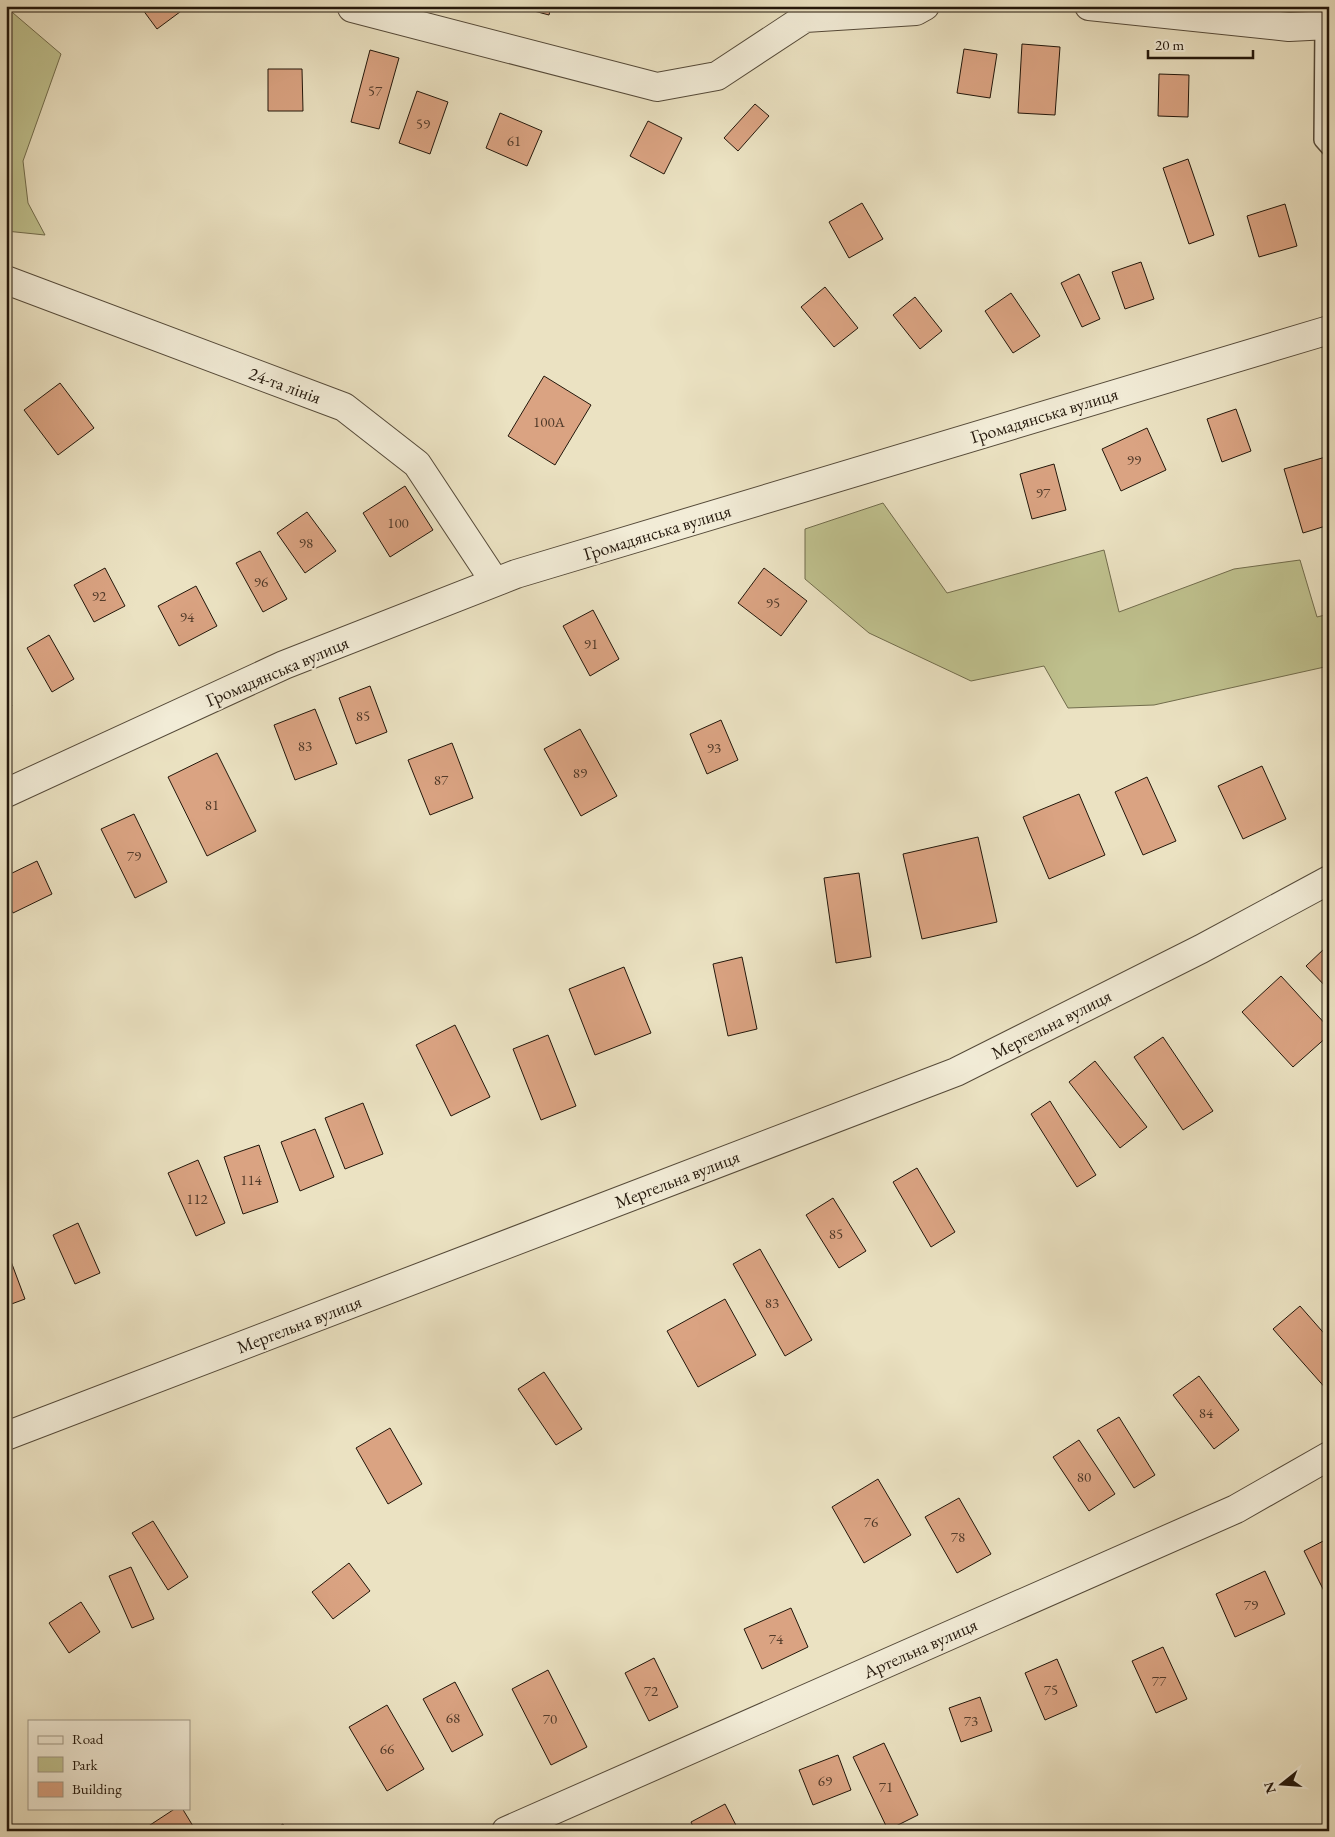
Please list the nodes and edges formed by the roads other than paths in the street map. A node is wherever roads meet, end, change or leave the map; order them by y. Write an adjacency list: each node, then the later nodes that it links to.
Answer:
1 (924, 6): 3 (street)
2 (1089, 6): 4 (street)
3 (352, 8)
4 (1326, 26): 5 (lane)
5 (1329, 148)
6 (6, 280): 8 (street, 24-та лінія)
7 (1329, 330): 8 (street, Громадянська вулиця)
8 (495, 582): 9 (street, Громадянська вулиця)
9 (6, 793)
10 (1329, 880): 11 (street, Мергельна вулиця)
11 (6, 1436)
12 (1329, 1456): 13 (street, Артельна вулиця)
13 (506, 1831)

